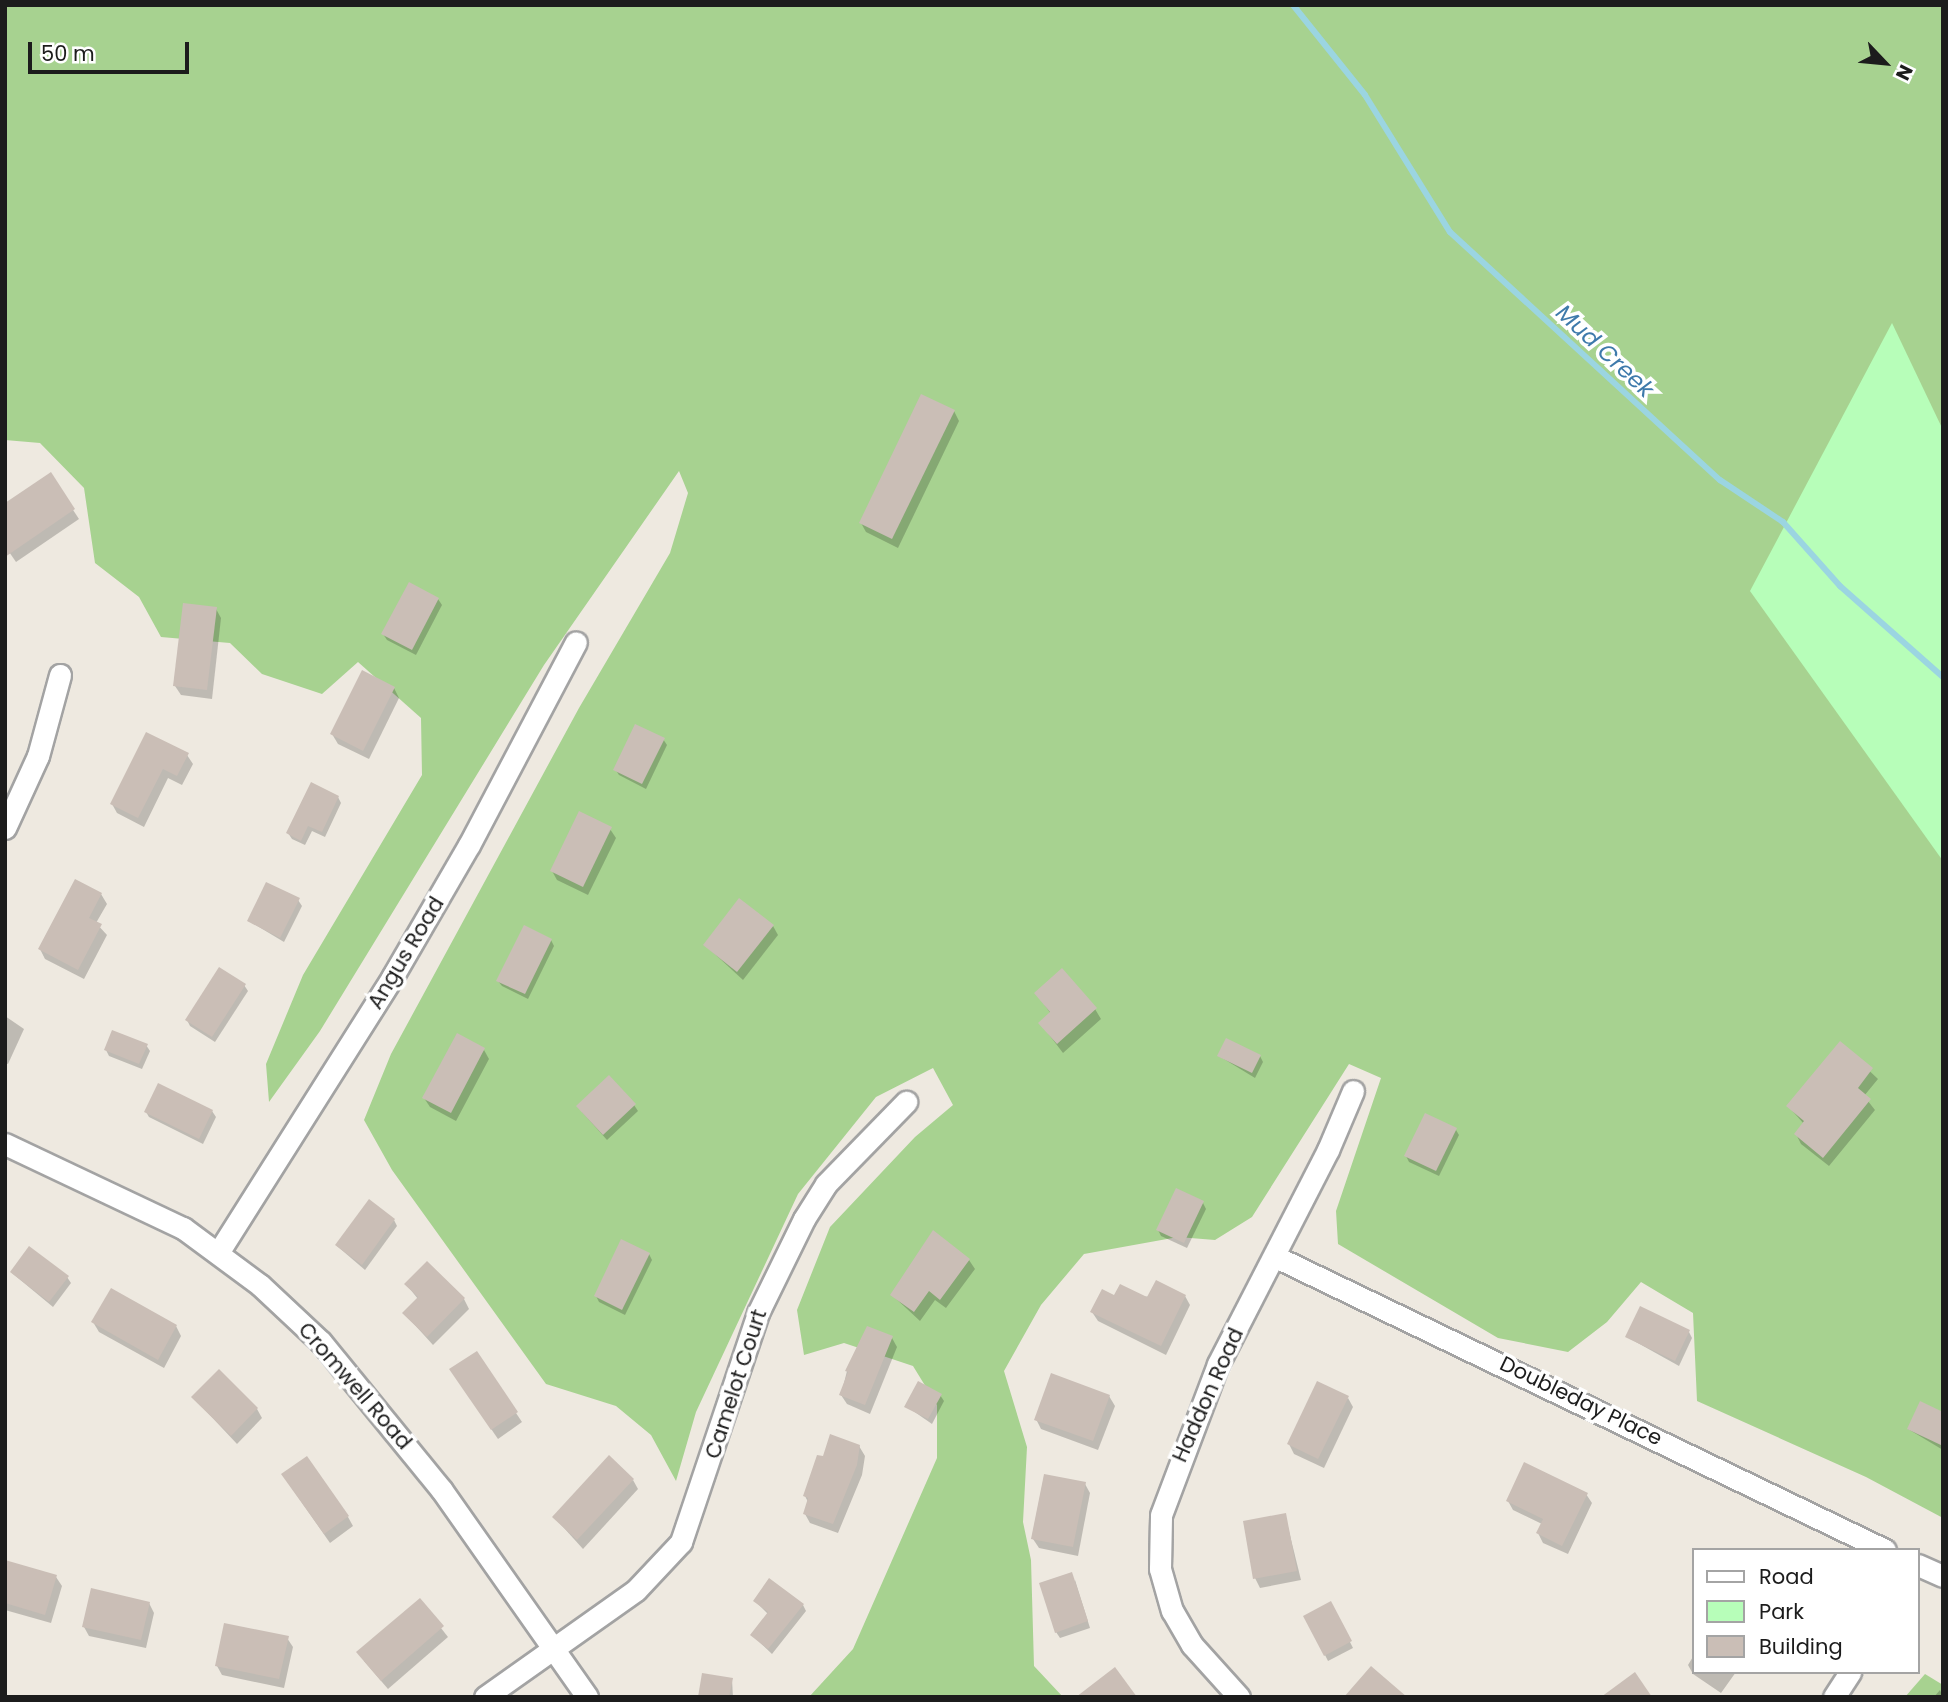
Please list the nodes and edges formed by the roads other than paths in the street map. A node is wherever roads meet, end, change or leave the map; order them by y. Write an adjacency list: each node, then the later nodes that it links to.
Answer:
1 (576, 642): 7 (street, Angus Road)
2 (60, 675): 3 (street)
3 (5, 828)
4 (1353, 1091): 8 (street, Haddon Road)
5 (906, 1102): 12 (street, Camelot Court)
6 (5, 1144): 7 (street, Cromwell Road)
7 (218, 1253): 12 (street, Cromwell Road)
8 (1274, 1256): 9 (street, Doubleday Place); 16 (street, Haddon Road)
9 (1881, 1548)
10 (1920, 1566): 11 (street)
11 (1943, 1576)
12 (554, 1651): 14 (street, Camelot Court); 15 (street, Cromwell Road)
13 (1849, 1674): 17 (street)
14 (485, 1697)
15 (587, 1697)
16 (1240, 1697)
17 (1833, 1697)

